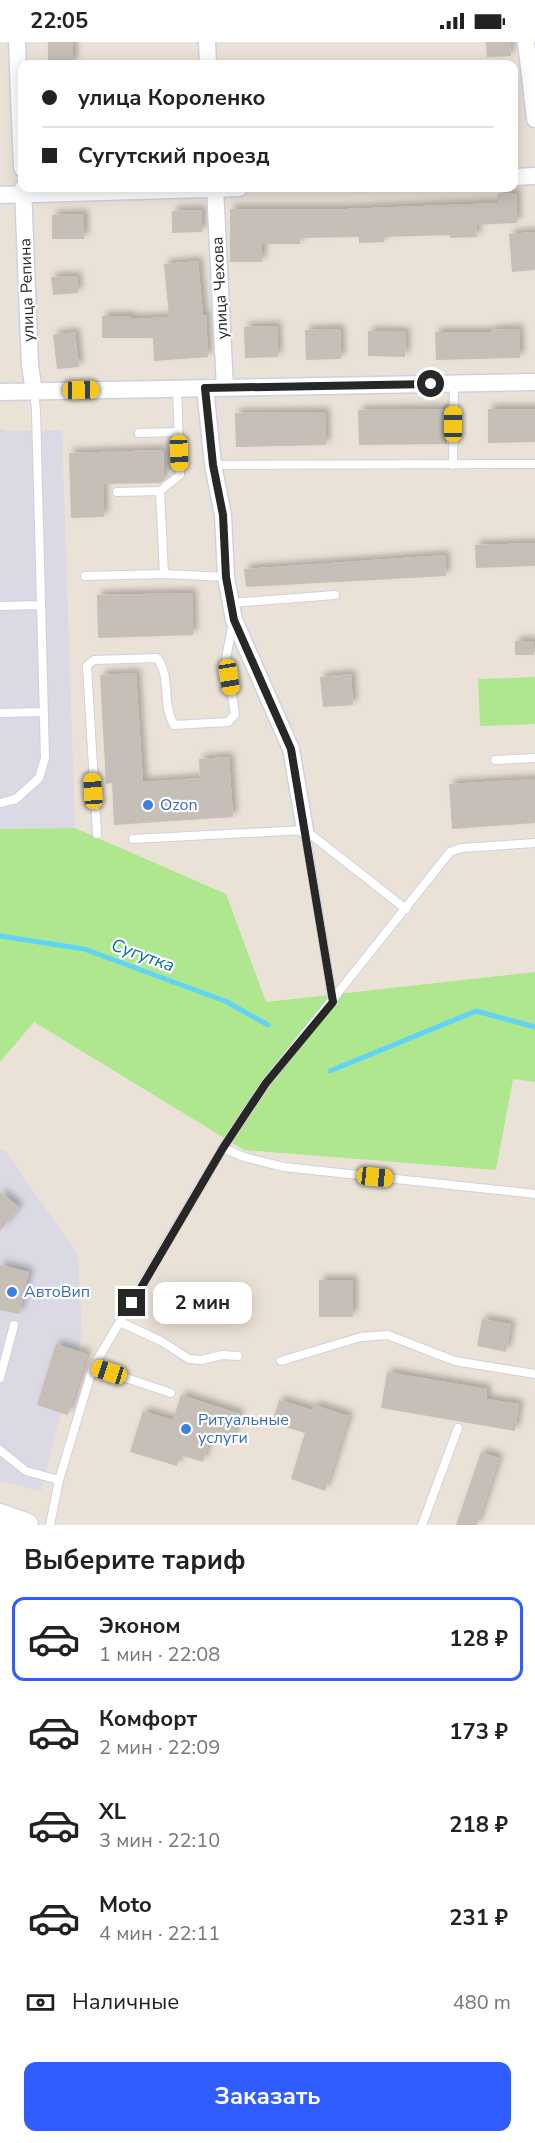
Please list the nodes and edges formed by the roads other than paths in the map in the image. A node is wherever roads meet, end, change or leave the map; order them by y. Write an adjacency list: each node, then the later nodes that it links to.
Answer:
1 (17, 42): 5 (street)
2 (207, 42): 4 (street)
3 (526, 42): 6 (street)
4 (208, 60)
5 (18, 67)
6 (535, 119)
7 (535, 176): 8 (street)
8 (518, 177)
9 (18, 192): 12 (street)
10 (24, 192): 18 (street, улица Репина)
11 (215, 192): 17 (street, улица Чехова)
12 (0, 195)
13 (535, 382): 14 (street)
14 (454, 383): 17 (street); 24 (lane)
15 (177, 388): 16 (street); 18 (street); 20 (lane)
16 (205, 388): 17 (street); 23 (street)
17 (225, 388)
18 (34, 391): 19 (street); 32 (lane)
19 (0, 392)
20 (178, 432): 21 (lane); 25 (lane)
21 (139, 433)
22 (535, 464): 24 (lane)
23 (213, 465): 24 (lane); 29 (street)
24 (453, 465)
25 (160, 491): 26 (lane); 27 (lane)
26 (117, 492)
27 (164, 574): 28 (lane); 29 (lane)
28 (85, 576)
29 (226, 577): 31 (street)
30 (335, 595): 31 (lane)
31 (230, 603): 34 (street)
32 (41, 604): 33 (lane); 35 (lane)
33 (0, 606)
34 (234, 620): 40 (street); 41 (lane)
35 (44, 712): 36 (lane); 39 (lane)
36 (0, 713)
37 (535, 758): 38 (lane)
38 (495, 760)
39 (0, 803)
40 (305, 830): 42 (lane); 44 (lane); 45 (lane)
41 (97, 834)
42 (133, 839)
43 (535, 843): 44 (lane)
44 (406, 909): 45 (lane)
45 (333, 1002): 46 (lane)
46 (223, 1148): 47 (lane); 48 (lane)
47 (535, 1194)
48 (120, 1322): 50 (lane); 52 (lane)
49 (14, 1325): 54 (lane)
50 (238, 1356)
51 (281, 1361): 53 (lane)
52 (93, 1367): 55 (lane); 58 (lane)
53 (535, 1374)
54 (0, 1378)
55 (171, 1393)
56 (458, 1428): 62 (lane)
57 (0, 1450): 58 (lane)
58 (59, 1480): 61 (lane)
59 (0, 1516): 60 (main road)
60 (26, 1525)
61 (50, 1525)
62 (422, 1525)

